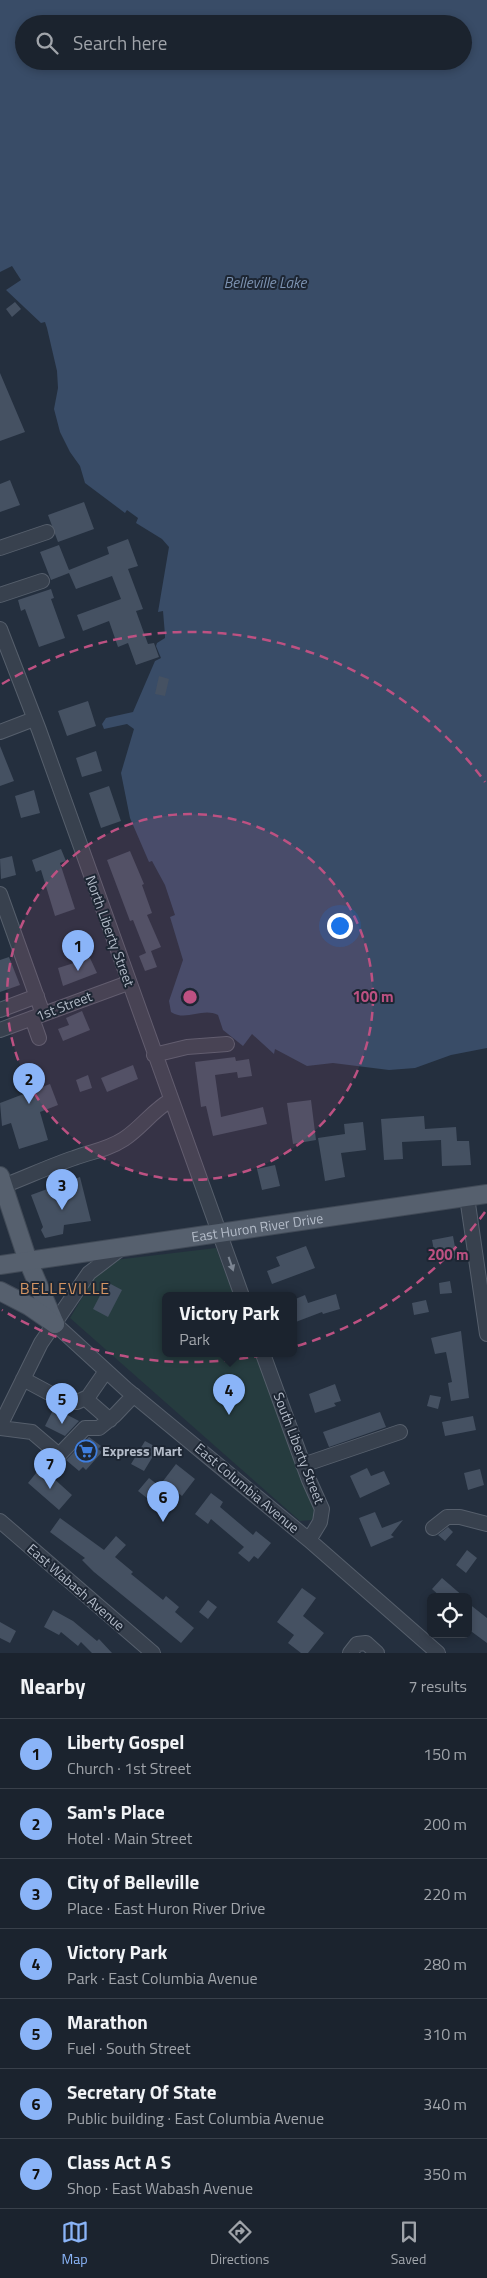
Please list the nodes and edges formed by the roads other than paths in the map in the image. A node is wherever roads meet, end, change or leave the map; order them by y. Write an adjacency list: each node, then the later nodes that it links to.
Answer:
1 (47, 532): 2 (street)
2 (0, 548)
3 (42, 581): 4 (street)
4 (0, 595)
5 (0, 629): 6 (street, North Liberty Street)
6 (34, 719): 7 (street); 9 (street, North Liberty Street)
7 (0, 732)
8 (0, 894): 10 (street)
9 (128, 983): 12 (street, 1st Street); 16 (street, North Liberty Street)
10 (37, 996): 11 (street); 12 (street)
11 (0, 1010)
12 (37, 1016): 13 (street, 1st Street); 14 (street)
13 (0, 1030)
14 (39, 1038)
15 (227, 1044): 16 (street)
16 (154, 1055): 17 (street, North Liberty Street)
17 (171, 1100): 18 (street); 21 (street, North Liberty Street)
18 (2, 1181): 23 (main road)
19 (487, 1194): 20 (main road, East Huron River Drive)
20 (467, 1197): 21 (main road, East Huron River Drive); 28 (street)
21 (220, 1233): 22 (main road, East Huron River Drive); 26 (street, one-way to 26)
22 (125, 1245): 23 (main road, East Huron River Drive); 27 (street)
23 (28, 1261): 24 (main road, East Huron River Drive); 27 (main road)
24 (0, 1265)
25 (0, 1291): 27 (main road)
26 (241, 1292)
27 (55, 1324): 30 (street, East Columbia Avenue); 31 (street)
28 (487, 1334)
29 (264, 1357): 37 (street, South Liberty Street)
30 (106, 1371): 32 (street, East Columbia Avenue); 33 (street)
31 (23, 1379): 33 (street); 35 (street)
32 (134, 1395): 34 (street); 41 (street, East Columbia Avenue)
33 (86, 1399): 34 (street)
34 (110, 1420): 35 (street)
35 (0, 1427)
36 (400, 1432): 37 (street)
37 (303, 1465): 41 (street, South Liberty Street)
38 (0, 1522): 43 (street, East Wabash Avenue)
39 (487, 1524): 40 (street)
40 (433, 1528)
41 (309, 1540): 42 (street, East Columbia Avenue)
42 (433, 1652)
43 (153, 1653)
44 (350, 1653): 45 (street)
45 (377, 1653)

